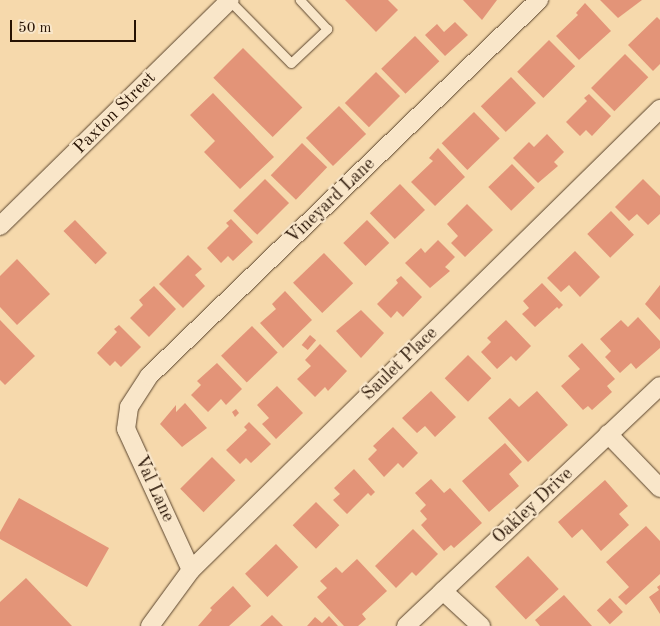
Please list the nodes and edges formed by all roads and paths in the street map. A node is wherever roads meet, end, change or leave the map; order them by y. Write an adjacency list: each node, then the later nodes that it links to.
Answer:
1 (229, 0): 2 (lane); 5 (street, Paxton Street)
2 (300, 0)
3 (539, 0): 7 (street, Vineyard Lane)
4 (660, 109): 10 (street, Saulet Place)
5 (0, 226)
6 (660, 386): 8 (street, Oakley Drive)
7 (128, 407): 10 (street, Val Lane)
8 (608, 434): 9 (street); 11 (street, Oakley Drive)
9 (660, 488)
10 (190, 570): 12 (street, Saulet Place)
11 (443, 591): 13 (street, Oakley Drive); 14 (street)
12 (150, 626)
13 (406, 626)
14 (481, 626)

